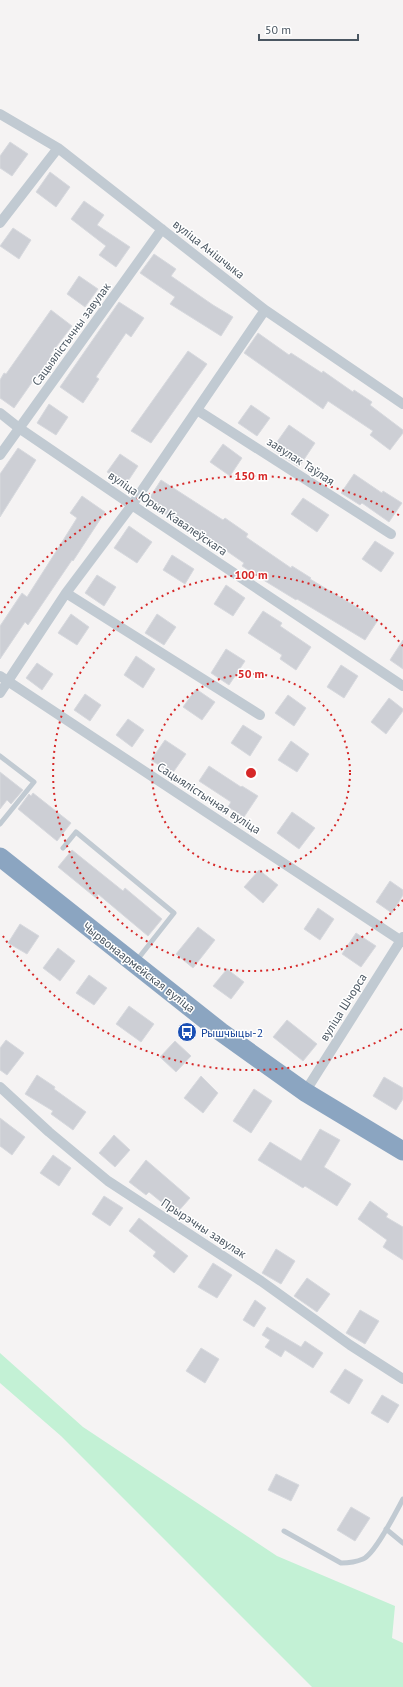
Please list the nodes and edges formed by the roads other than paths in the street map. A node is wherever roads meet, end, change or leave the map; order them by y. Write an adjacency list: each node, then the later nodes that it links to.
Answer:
1 (0, 114): 2 (street, вуліца Анішчыка)
2 (58, 148): 3 (street); 4 (street, вуліца Анішчыка)
3 (0, 223)
4 (162, 229): 5 (street, вуліца Анішчыка); 9 (street, Сацыялістычны завулак)
5 (265, 310): 6 (street, вуліца Анішчыка); 7 (street)
6 (403, 404)
7 (197, 410): 11 (street); 12 (street, завулак Таўлая)
8 (0, 412): 9 (street, вуліца Юрыя Кавалеўскага)
9 (19, 428): 10 (street, Сацыялістычны завулак); 11 (street, вуліца Юрыя Кавалеўскага)
10 (0, 455)
11 (132, 505): 13 (street); 15 (street, вуліца Юрыя Кавалеўскага)
12 (391, 534)
13 (66, 593): 14 (street); 17 (street)
14 (4, 679): 16 (street); 22 (street, Сацыялістычная вуліца)
15 (403, 686)
16 (0, 693)
17 (260, 715)
18 (0, 756): 19 (lane)
19 (0, 824)
20 (63, 848): 23 (lane)
21 (0, 857): 23 (highway, Чырвонаармейская вуліца)
22 (402, 940): 25 (street, вуліца Шчорса)
23 (134, 964): 25 (highway, Чырвонаармейская вуліца)
24 (0, 1087): 27 (street, Прырэчны завулак)
25 (305, 1092): 26 (highway, Чырвонаармейская вуліца)
26 (403, 1150)
27 (403, 1379)
28 (403, 1499): 29 (lane)
29 (386, 1529): 30 (lane); 31 (lane)
30 (284, 1531)
31 (403, 1543)

